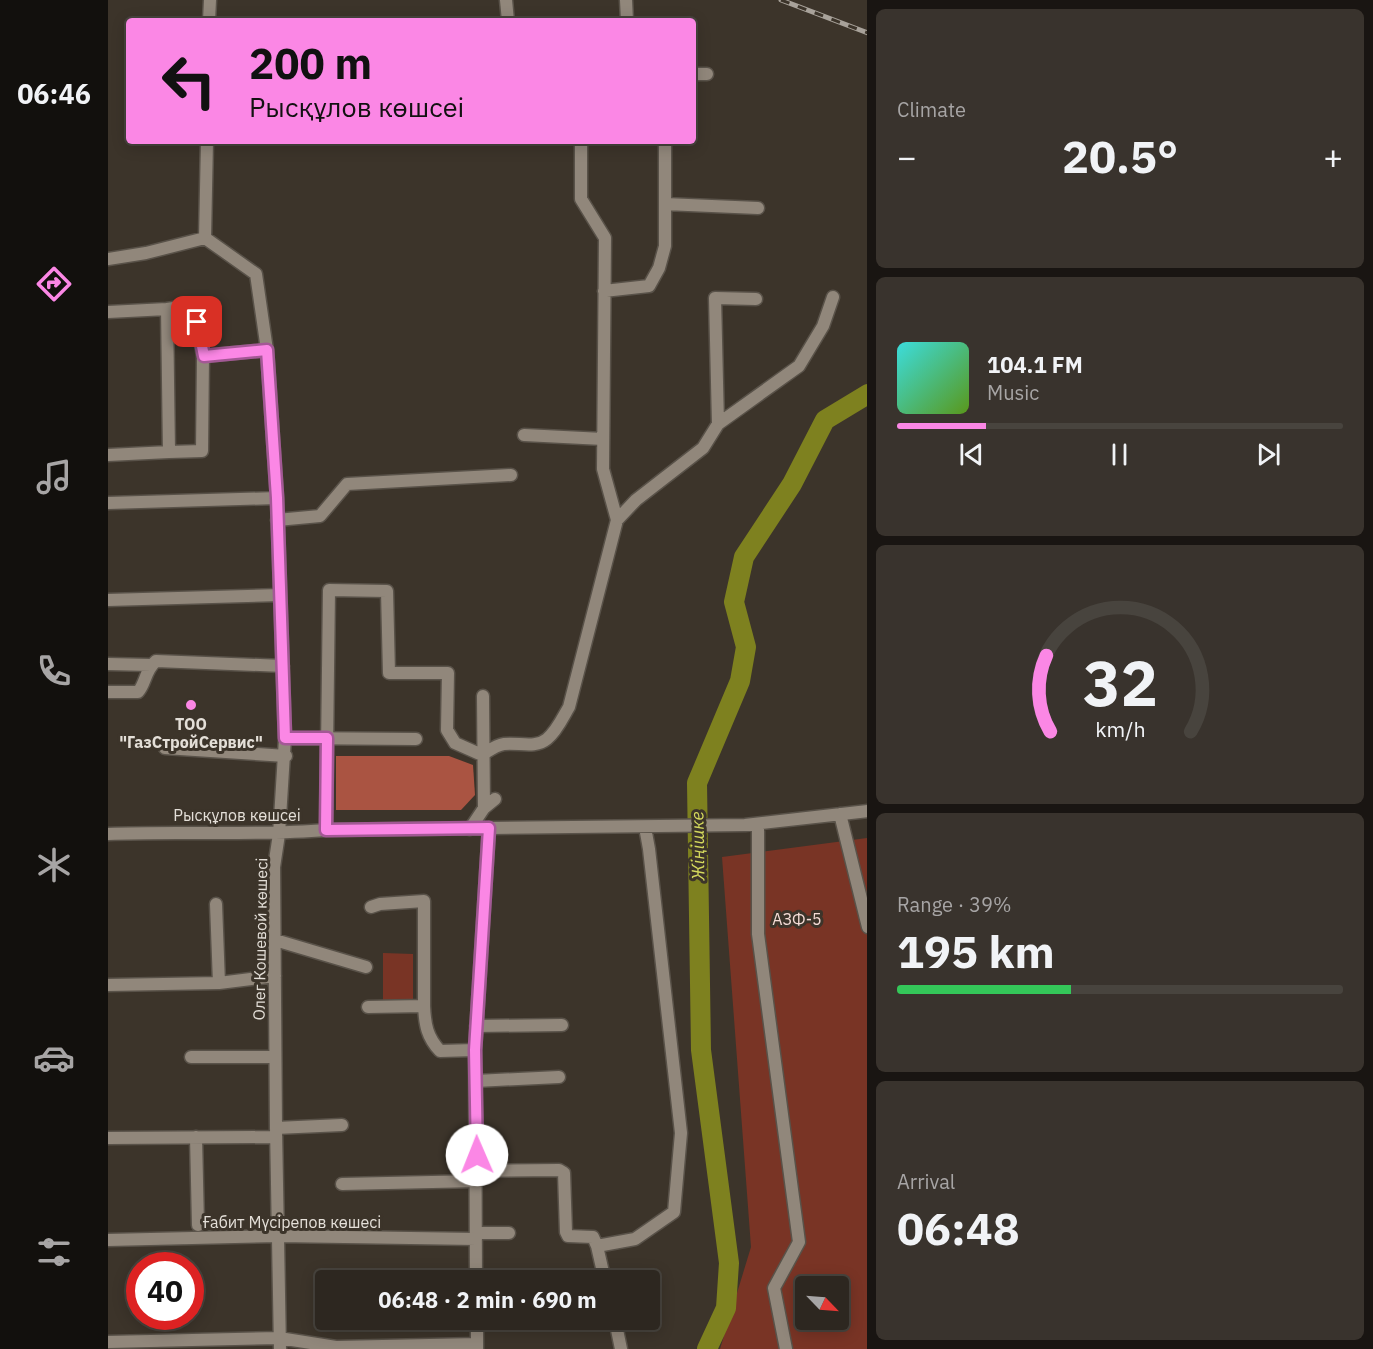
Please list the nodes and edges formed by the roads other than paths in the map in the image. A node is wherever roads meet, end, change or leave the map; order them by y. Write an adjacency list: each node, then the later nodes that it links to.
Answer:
1 (210, 0): 4 (street)
2 (506, 0): 5 (street)
3 (626, 0): 6 (street)
4 (209, 18)
5 (508, 18)
6 (627, 18)
7 (696, 74): 8 (street)
8 (706, 74)
9 (207, 144): 14 (street)
10 (581, 144): 16 (street)
11 (665, 144): 12 (street)
12 (665, 204): 13 (street); 16 (street)
13 (758, 208)
14 (205, 238): 15 (street); 21 (street, Олег Кошевой көшесі)
15 (108, 259)
16 (604, 291): 25 (street)
17 (833, 297): 23 (street)
18 (756, 299): 23 (street)
19 (167, 309): 20 (street); 22 (street); 26 (street)
20 (108, 312)
21 (267, 350): 22 (street); 29 (street, Олег Кошевой көшесі)
22 (204, 356): 26 (street)
23 (718, 424): 32 (street)
24 (524, 435): 25 (street)
25 (603, 439): 32 (street)
26 (170, 452): 27 (street)
27 (108, 455)
28 (511, 476): 31 (street)
29 (277, 498): 30 (street); 31 (street, Олег Кошевой көшесі)
30 (108, 503)
31 (277, 520): 33 (street, Олег Кошевой көшесі)
32 (617, 520): 44 (street)
33 (280, 595): 34 (street); 37 (street, Олег Кошевой көшесі)
34 (108, 600)
35 (108, 663): 36 (street)
36 (151, 665): 37 (street); 38 (street)
37 (283, 666): 40 (street, Олег Кошевой көшесі)
38 (108, 692)
39 (483, 696): 44 (street)
40 (285, 738): 41 (street); 45 (street, Олег Кошевой көшесі)
41 (327, 738): 42 (street); 44 (street); 54 (street)
42 (416, 739)
43 (165, 748): 45 (street)
44 (482, 754): 47 (street)
45 (285, 756): 56 (street, Олег Кошевой көшесі)
46 (495, 799): 47 (street)
47 (484, 807): 53 (street)
48 (867, 811): 49 (street, Рысқұлов көшсеі)
49 (840, 814): 50 (street, Рысқұлов көшсеі); 59 (street)
50 (752, 824): 51 (street, Рысқұлов көшсеі); 94 (street)
51 (650, 827): 52 (street, Рысқұлов көшсеі); 85 (street)
52 (489, 828): 53 (street, Рысқұлов көшсеі); 68 (street)
53 (470, 829): 54 (street, Рысқұлов көшсеі)
54 (326, 830): 56 (street, Рысқұлов көшсеі)
55 (108, 834): 56 (street, Рысқұлов көшсеі)
56 (279, 834): 60 (street, Олег Кошевой көшесі)
57 (216, 904): 63 (street)
58 (371, 907): 65 (street)
59 (867, 927)
60 (275, 940): 61 (street); 62 (street, Олег Кошевой көшесі)
61 (366, 968)
62 (275, 976): 63 (street); 70 (street, Олег Кошевой көшесі)
63 (219, 983): 64 (street)
64 (108, 985)
65 (424, 1006): 66 (street); 69 (street)
66 (368, 1007)
67 (562, 1025): 68 (street)
68 (476, 1026): 69 (street)
69 (475, 1050): 73 (street)
70 (275, 1057): 71 (street); 75 (street, Олег Кошевой көшесі)
71 (191, 1058)
72 (559, 1077): 73 (street)
73 (476, 1081): 78 (street)
74 (342, 1125): 75 (street)
75 (276, 1132): 76 (street); 82 (street, Олег Кошевой көшесі)
76 (196, 1137): 77 (street); 80 (street)
77 (108, 1138)
78 (477, 1176): 79 (street); 83 (street); 85 (street)
79 (342, 1184)
80 (198, 1225)
81 (509, 1233): 83 (street, Ғабит Мүсірепов көшесі)
82 (279, 1236): 83 (street, Ғабит Мүсірепов көшесі); 84 (street, Ғабит Мүсірепов көшесі); 91 (street, Олег Кошевой көшесі)
83 (477, 1236): 86 (street)
84 (108, 1240)
85 (597, 1246): 87 (street)
86 (476, 1270)
87 (602, 1270)
88 (477, 1330): 92 (street)
89 (617, 1330): 93 (street)
90 (108, 1342): 91 (street)
91 (279, 1343): 92 (street)
92 (477, 1346)
93 (621, 1349)
94 (786, 1349)

